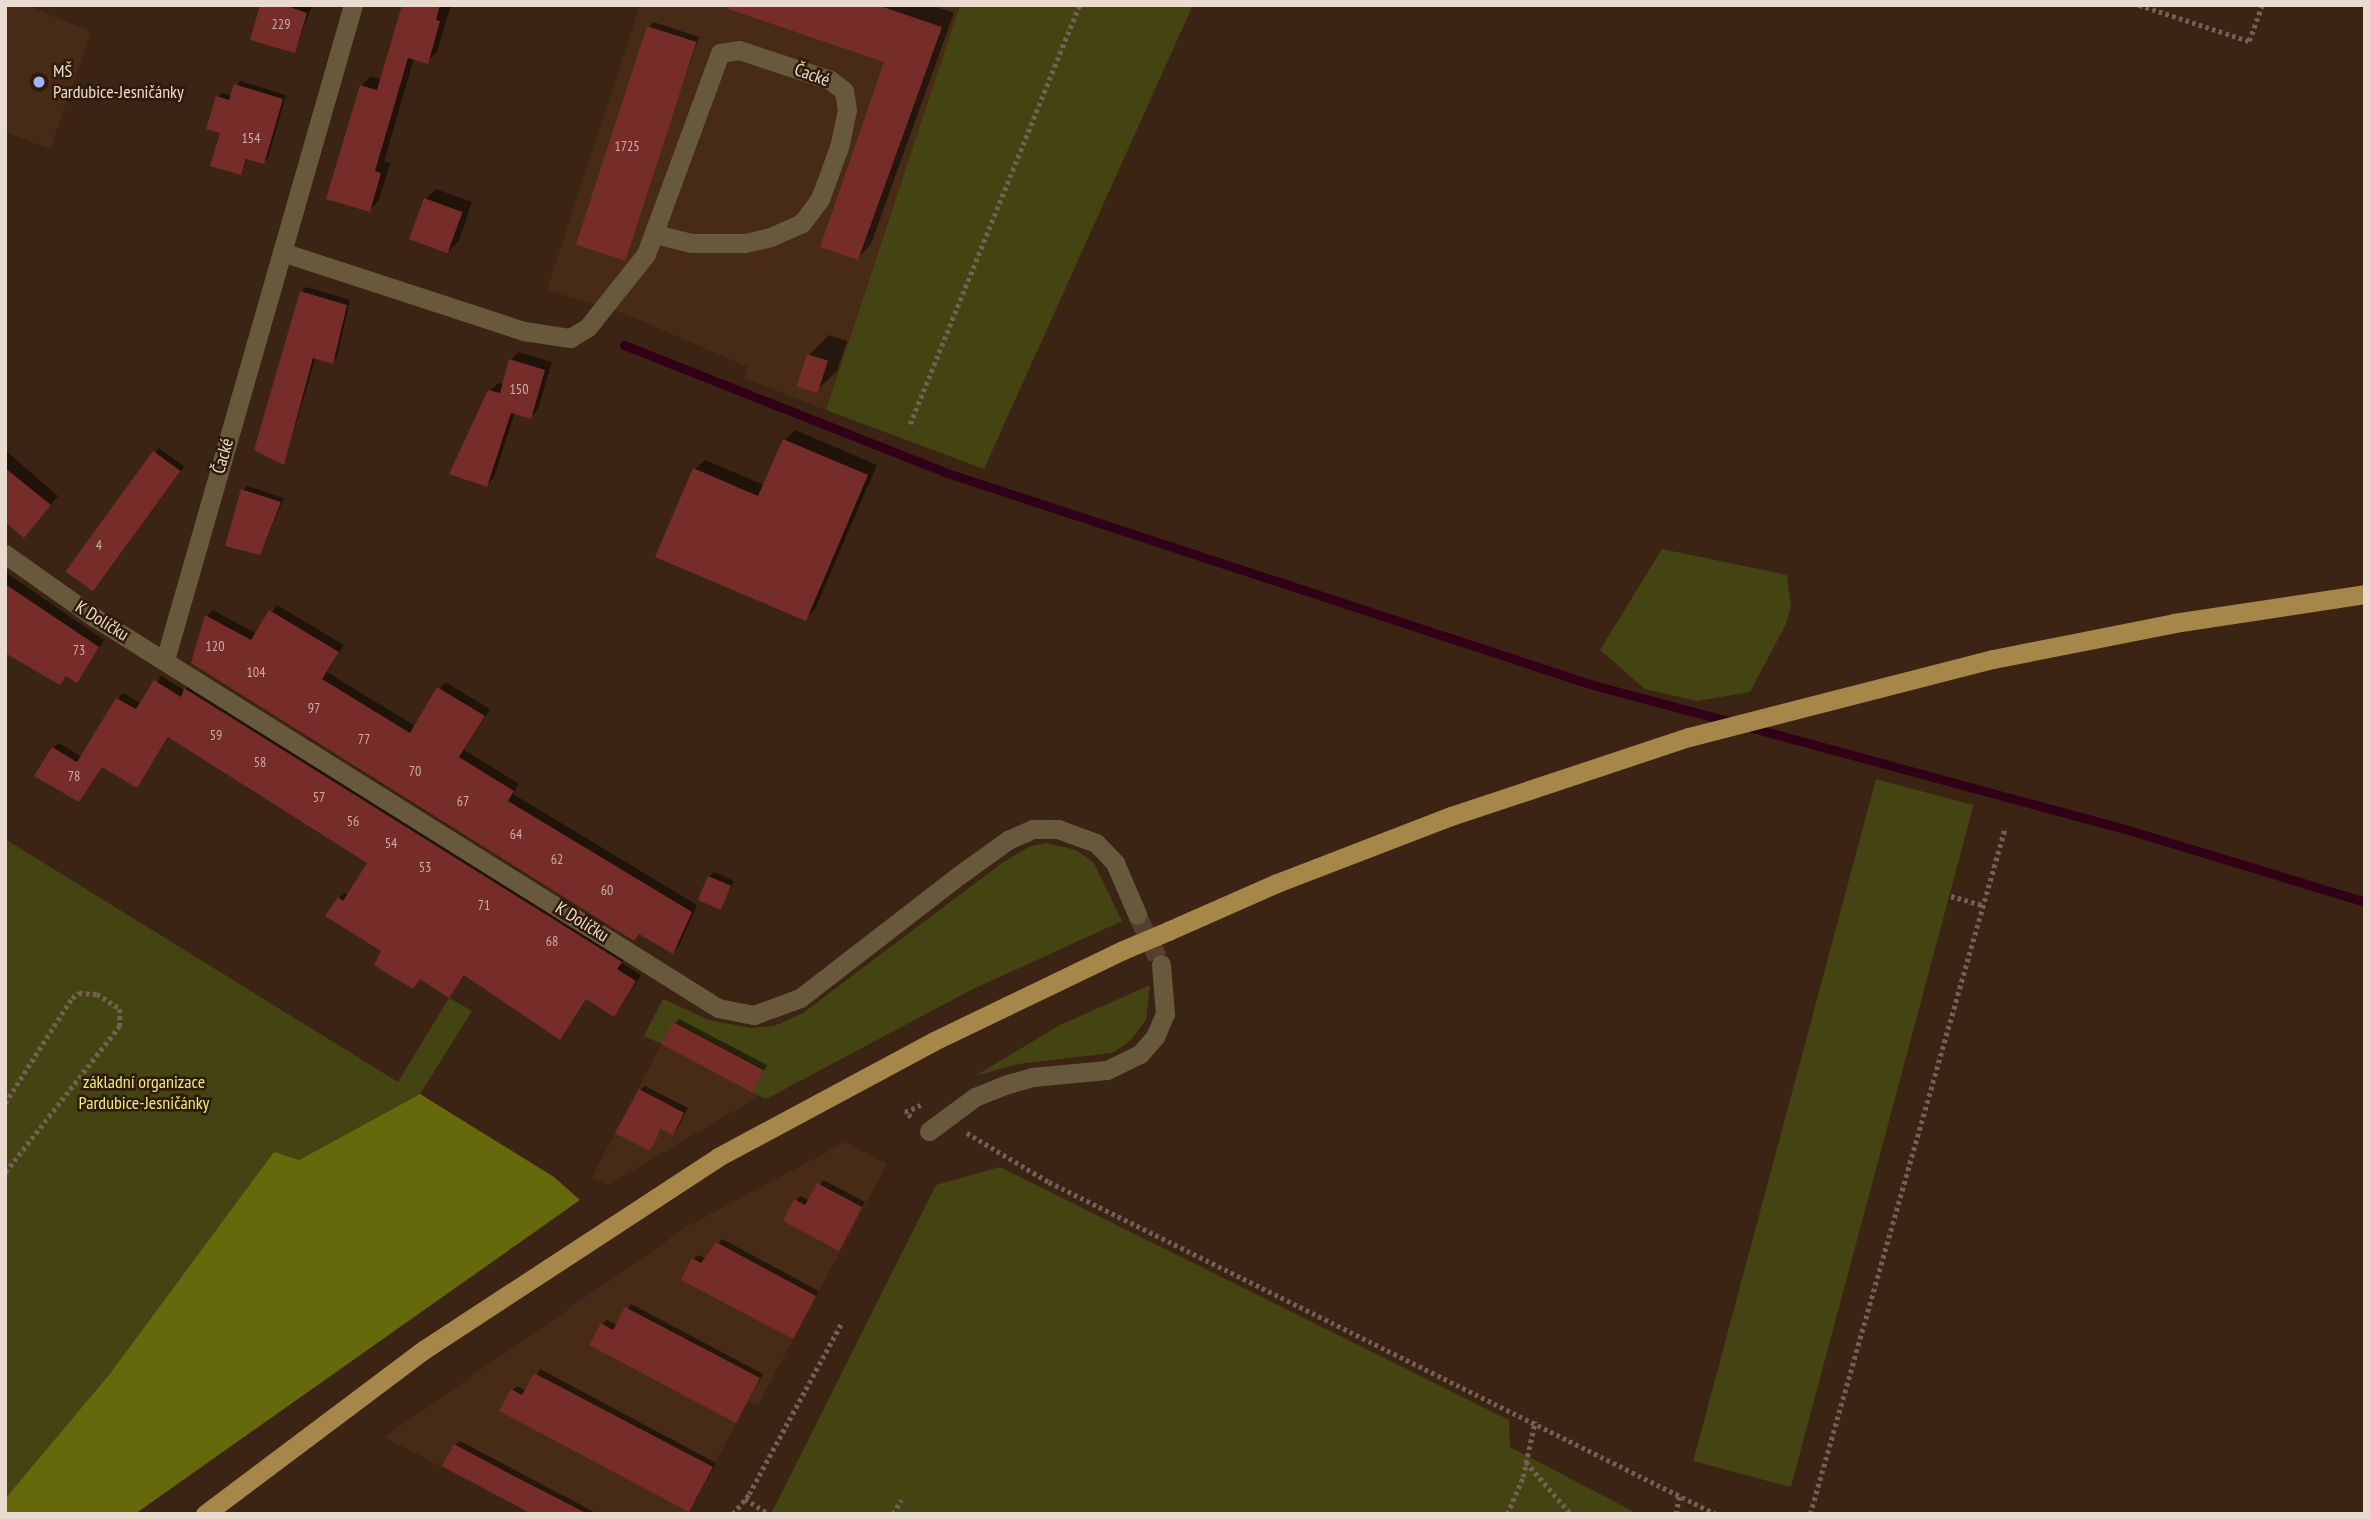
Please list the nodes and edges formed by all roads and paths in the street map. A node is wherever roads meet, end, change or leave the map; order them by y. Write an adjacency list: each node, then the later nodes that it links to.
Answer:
1 (353, 5): 6 (street, Čacké)
2 (1079, 5): 7 (path)
3 (2139, 5): 4 (path)
4 (2262, 5)
5 (655, 234): 5 (street, Čacké); 6 (street, Čacké)
6 (282, 252): 10 (street, Čacké)
7 (910, 424)
8 (5, 554): 10 (street, K Dolíčku)
9 (2365, 594): 25 (main road, bridge)
10 (165, 660): 14 (street, K Dolíčku)
11 (2005, 828): 13 (path)
12 (1951, 896): 13 (path)
13 (1983, 905): 33 (path)
14 (1137, 914)
15 (1161, 964): 17 (street)
16 (5, 1103): 18 (path)
17 (935, 1124): 20 (path)
18 (5, 1173)
19 (842, 1322): 23 (path)
20 (1535, 1420): 21 (path); 22 (path)
21 (1526, 1462): 29 (path); 30 (path)
22 (1679, 1494): 31 (path); 32 (path)
23 (745, 1499): 26 (path); 27 (path)
24 (901, 1500): 28 (path)
25 (205, 1514)
26 (733, 1514)
27 (769, 1514)
28 (893, 1514)
29 (1507, 1514)
30 (1571, 1514)
31 (1676, 1514)
32 (1716, 1514)
33 (1810, 1514)

